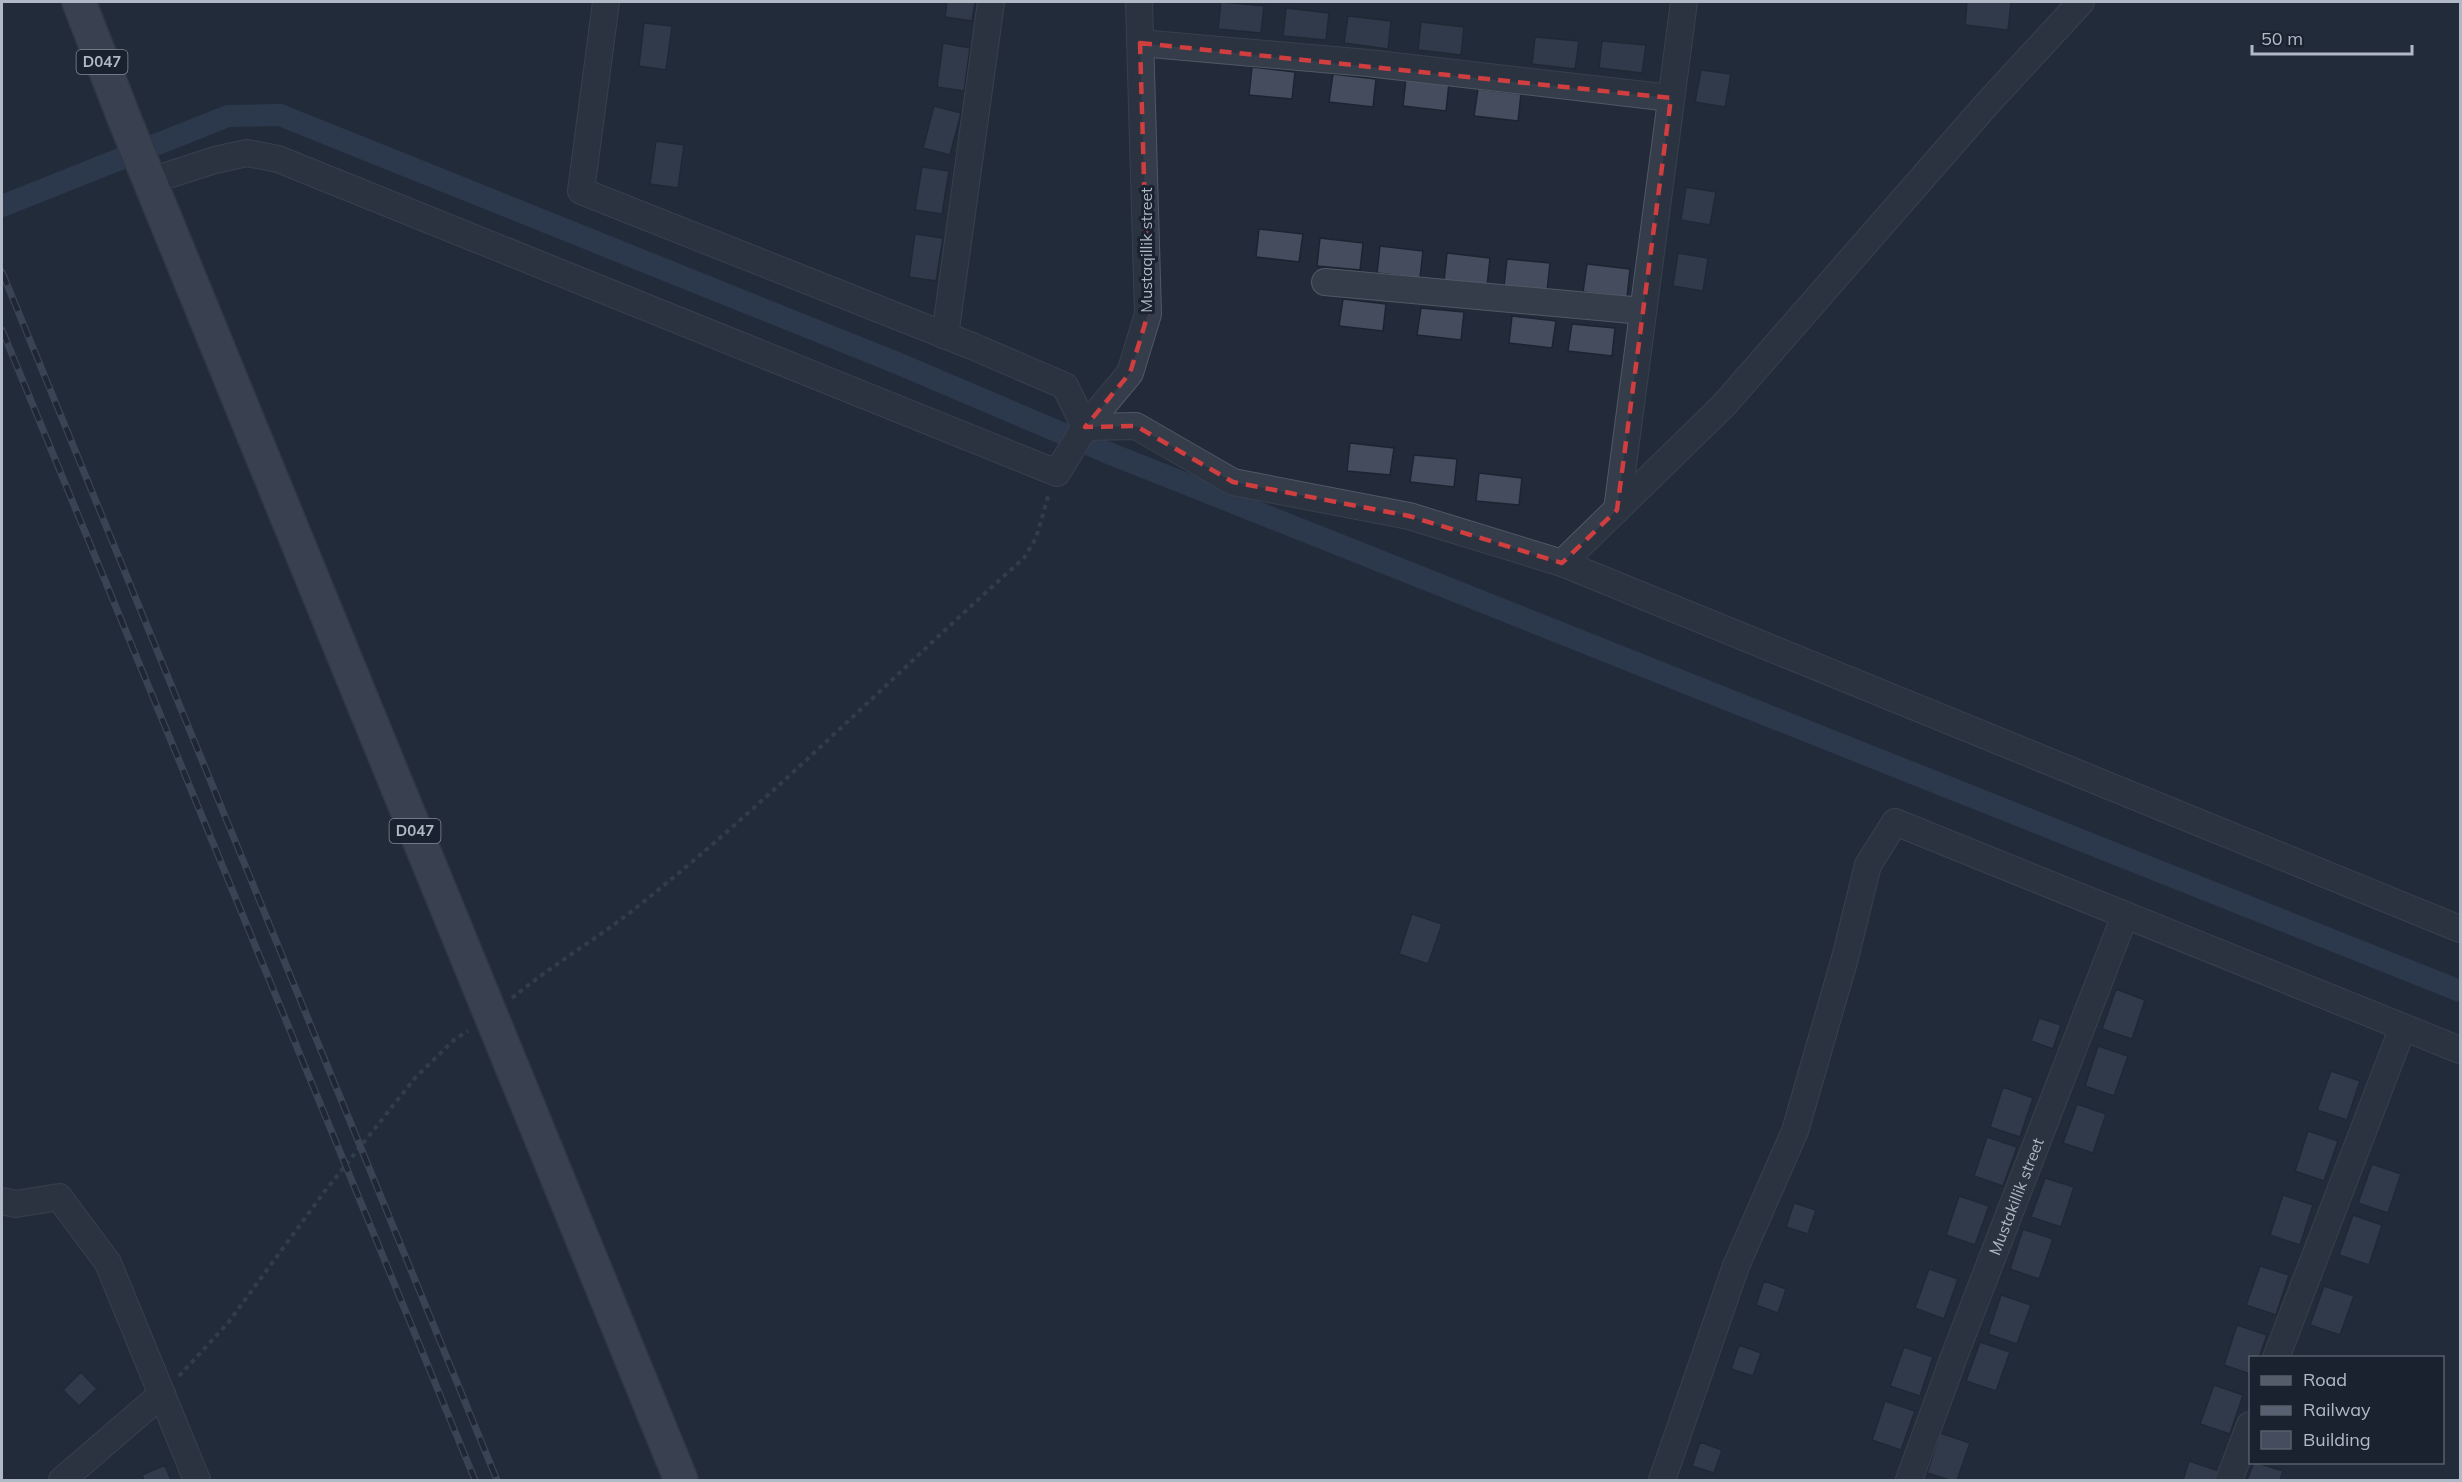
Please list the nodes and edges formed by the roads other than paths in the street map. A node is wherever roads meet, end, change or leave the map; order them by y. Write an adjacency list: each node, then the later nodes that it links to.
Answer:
1 (79, 2): 9 (main road, D047)
2 (606, 2): 12 (street)
3 (990, 2): 12 (street)
4 (1139, 2): 7 (street, Mustaqillik street)
5 (1684, 2): 8 (street)
6 (2081, 2): 14 (street)
7 (1140, 43): 8 (street); 13 (street, Mustaqillik street)
8 (1671, 98): 11 (street)
9 (150, 181): 13 (street, Mustaqillik street); 26 (main road, D047)
10 (1325, 282): 11 (street)
11 (1643, 311): 14 (street)
12 (945, 336): 13 (street)
13 (1085, 427): 15 (street)
14 (1617, 510): 15 (street)
15 (1562, 563): 17 (street)
16 (2125, 915): 18 (street); 27 (street); 28 (street, Mustakillik street)
17 (2460, 930)
18 (2403, 1027): 19 (street); 21 (street)
19 (2460, 1050)
20 (2, 1201): 22 (street)
21 (2277, 1356)
22 (162, 1394): 24 (street); 25 (street)
23 (2249, 1428): 29 (street)
24 (62, 1480)
25 (197, 1480)
26 (681, 1480)
27 (1662, 1480)
28 (1909, 1480)
29 (2229, 1480)

